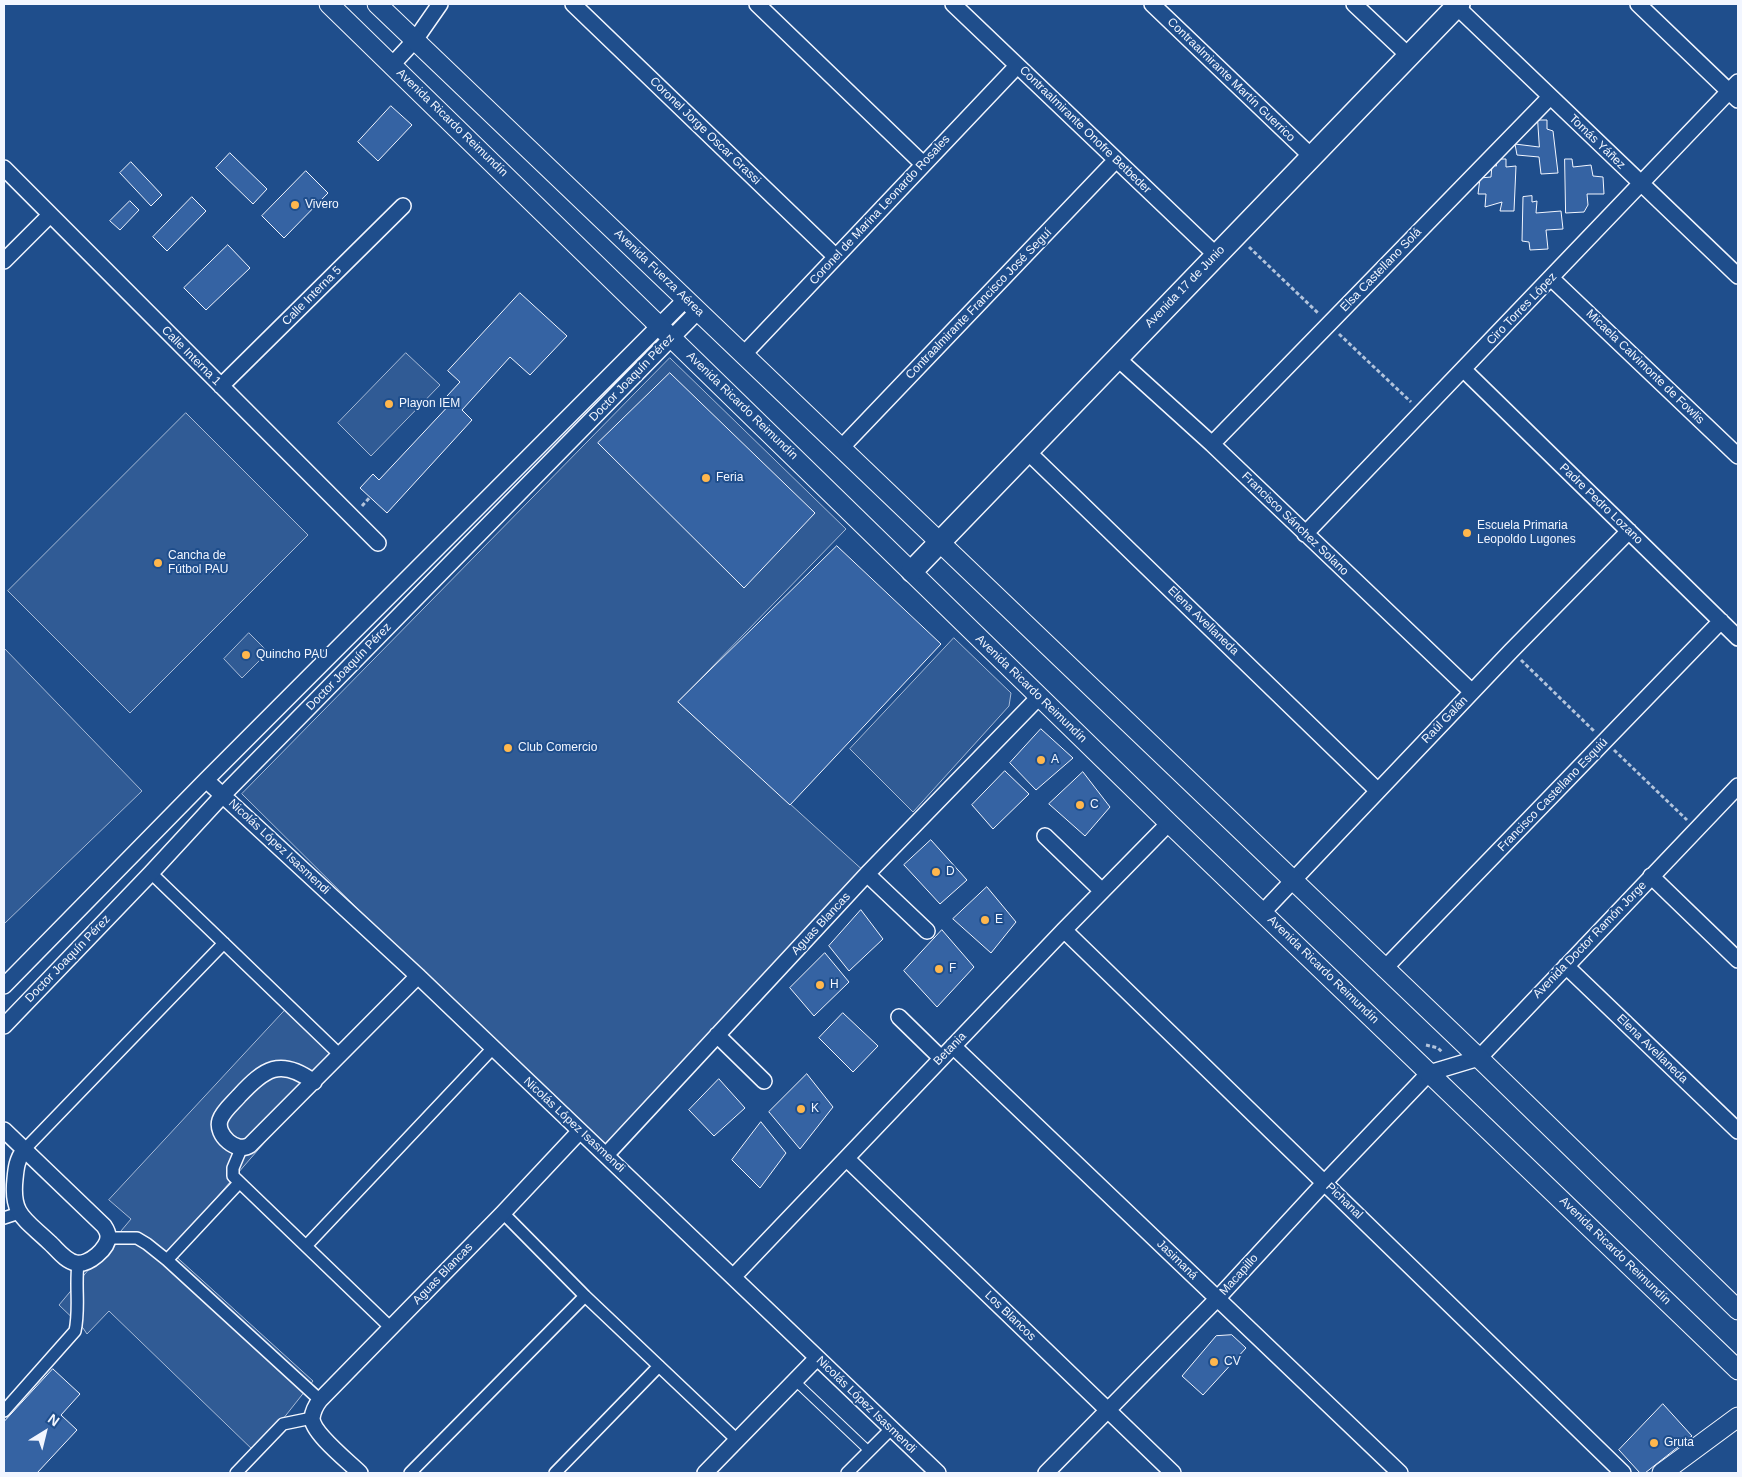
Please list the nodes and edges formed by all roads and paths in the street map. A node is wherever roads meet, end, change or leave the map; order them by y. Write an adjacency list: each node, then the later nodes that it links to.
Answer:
1 (328, 4): 13 (street, Avenida Ricardo Reimundín)
2 (378, 4): 11 (street, Avenida Fuerza Aérea)
3 (440, 4): 11 (street)
4 (573, 4): 25 (street, Coronel Jorge Oscar Grassi)
5 (757, 4): 19 (street)
6 (953, 4): 14 (street, Contraalmirante Onofre Betbeder)
7 (1152, 4): 17 (street, Contraalmirante Martín Guerrico)
8 (1354, 4): 12 (street)
9 (1638, 4): 15 (street)
10 (1457, 5): 12 (main road, Avenida 17 de Junio); 16 (street, Tomás Yáñez)
11 (415, 40): 13 (street); 29 (street, Avenida Fuerza Aérea)
12 (1408, 55): 17 (main road, Avenida 17 de Junio)
13 (392, 65): 30 (street, Avenida Ricardo Reimundín)
14 (1017, 66): 18 (street, Contraalmirante Onofre Betbeder); 19 (street, Coronel de Marina Leonardo Rosales)
15 (1735, 91): 21 (street, Ciro Torres López)
16 (1550, 97): 21 (street, Tomás Yáñez); 35 (street, Elsa Castellano Solá)
17 (1311, 156): 24 (main road, Avenida 17 de Junio)
18 (1116, 160): 24 (street, Contraalmirante Onofre Betbeder); 36 (street, Contraalmirante Francisco José Seguí)
19 (923, 164): 25 (street, Coronel de Marina Leonardo Rosales)
20 (4, 168): 23 (street, Calle Interna 1)
21 (1641, 184): 27 (street, Tomás Yáñez); 28 (street, Ciro Torres López)
22 (403, 206): 34 (street, Calle Interna 5)
23 (50, 215): 26 (street); 34 (street, Calle Interna 1)
24 (1216, 256): 32 (main road, Avenida 17 de Junio)
25 (836, 258): 31 (street, Coronel de Marina Leonardo Rosales)
26 (4, 261)
27 (1738, 276)
28 (1552, 278): 33 (street, Ciro Torres López); 38 (street, Micaela Calvimonte de Fowlis)
29 (692, 305): 30 (street, Doctor Joaquín Pérez); 31 (street, Avenida Fuerza Aérea)
30 (665, 332): 43 (street, Avenida Ricardo Reimundín); 48 (street, Doctor Joaquín Pérez); 51 (street, Doctor Joaquín Pérez)
31 (744, 356): 36 (street, Avenida Fuerza Aérea)
32 (1118, 358): 35 (street, Francisco Sánchez Solano); 37 (main road, Avenida 17 de Junio)
33 (1464, 370): 39 (street, Padre Pedro Lozano); 40 (street, Ciro Torres López)
34 (221, 386): 41 (street, Calle Interna 1)
35 (1212, 444): 40 (street, Francisco Sánchez Solano)
36 (841, 448): 42 (street, Avenida Fuerza Aérea)
37 (1028, 452): 42 (main road, Avenida 17 de Junio); 50 (street, Elena Avellaneda)
38 (1738, 456)
39 (1629, 531): 44 (street, Padre Pedro Lozano); 46 (street, Raúl Galán)
40 (1305, 534): 46 (street, Francisco Sánchez Solano)
41 (378, 543)
42 (940, 543): 43 (main road, Avenida 17 de Junio); 57 (street)
43 (912, 571): 47 (street, Avenida Ricardo Reimundín)
44 (1721, 621): 45 (street, Padre Pedro Lozano); 65 (street, Francisco Castellano Esquiú)
45 (1738, 638)
46 (1472, 692): 50 (street, Raúl Galán)
47 (1039, 697): 52 (street, Avenida Ricardo Reimundín); 55 (street, Aguas Blancas)
48 (206, 780): 51 (street, Nicolás López Isasmendi); 67 (street, Doctor Joaquín Pérez)
49 (1738, 788): 56 (street, Avenida Doctor Ramón Jorge)
50 (1377, 790): 57 (street, Raúl Galán)
51 (223, 795): 54 (street, Doctor Joaquín Pérez); 66 (street, Nicolás López Isasmendi)
52 (1169, 823): 58 (street, Betania); 59 (street, Avenida Ricardo Reimundín)
53 (1045, 836): 58 (street)
54 (151, 872): 62 (street); 69 (street, Doctor Joaquín Pérez)
55 (867, 874): 61 (street); 70 (street, Aguas Blancas)
56 (1651, 876): 63 (street); 64 (street, Avenida Doctor Ramón Jorge)
57 (1293, 882): 59 (street, Raúl Galán); 65 (street)
58 (1102, 891): 60 (street, Betania)
59 (1263, 912): 76 (street, Avenida Ricardo Reimundín)
60 (1064, 930): 71 (street, Betania); 86 (street, Pichanal)
61 (927, 931)
62 (224, 943): 73 (street); 83 (street)
63 (1738, 960)
64 (1566, 966): 75 (street, Avenida Doctor Ramón Jorge); 80 (street, Elena Avellaneda)
65 (1384, 968): 75 (street)
66 (418, 976): 72 (street, Nicolás López Isasmendi); 73 (street)
67 (4, 986)
68 (899, 1017): 74 (street)
69 (4, 1026)
70 (717, 1035): 77 (street); 84 (street, Aguas Blancas)
71 (954, 1046): 74 (street, Betania); 97 (street, Jasimaná)
72 (493, 1048): 81 (street, Nicolás López Isasmendi); 92 (street)
73 (340, 1055): 78 (street)
74 (942, 1058): 85 (street, Betania)
75 (1478, 1058): 76 (street, Avenida Doctor Ramón Jorge); 98 (street)
76 (1429, 1073): 86 (street, Macapillo); 102 (street, Avenida Ricardo Reimundín)
77 (764, 1081)
78 (314, 1082): 82 (street); 82 (street)
79 (4, 1130): 83 (street)
80 (1738, 1131)
81 (579, 1132): 84 (street, Nicolás López Isasmendi); 89 (street, Aguas Blancas)
82 (241, 1149): 87 (street)
83 (24, 1150): 88 (street); 91 (street)
84 (606, 1155): 95 (street, Nicolás López Isasmendi)
85 (847, 1159): 95 (street, Betania); 106 (street, Los Blancos)
86 (1324, 1182): 97 (street, Macapillo); 123 (street, Pichanal)
87 (240, 1183): 92 (street); 93 (street)
88 (19, 1213): 90 (street); 94 (street)
89 (503, 1213): 96 (street); 99 (street, Aguas Blancas)
90 (4, 1218)
91 (109, 1238): 93 (street); 94 (street)
92 (306, 1246): 99 (street)
93 (167, 1260): 105 (street)
94 (78, 1264): 104 (street)
95 (733, 1276): 100 (street, Nicolás López Isasmendi)
96 (586, 1296): 101 (street); 115 (street)
97 (1217, 1299): 106 (street, Macapillo); 122 (street, Jasimaná)
98 (1738, 1310)
99 (391, 1328): 105 (street, Aguas Blancas)
100 (816, 1358): 103 (street); 110 (street, Nicolás López Isasmendi)
101 (659, 1366): 111 (street); 116 (street)
102 (1738, 1370)
103 (794, 1380): 111 (street); 112 (lane)
104 (8, 1397): 107 (street)
105 (320, 1400): 109 (street, Aguas Blancas)
106 (1108, 1410): 120 (street, Macapillo); 121 (street, Los Blancos)
107 (4, 1411)
108 (1738, 1417): 124 (street)
109 (312, 1418): 113 (street); 114 (street)
110 (891, 1429): 112 (street); 119 (street, Nicolás López Isasmendi)
111 (737, 1440): 117 (street)
112 (869, 1451): 118 (street)
113 (236, 1473)
114 (360, 1473)
115 (410, 1473)
116 (555, 1473)
117 (704, 1473)
118 (847, 1473)
119 (938, 1473)
120 (1046, 1473)
121 (1172, 1473)
122 (1400, 1473)
123 (1623, 1473)
124 (1662, 1473)

